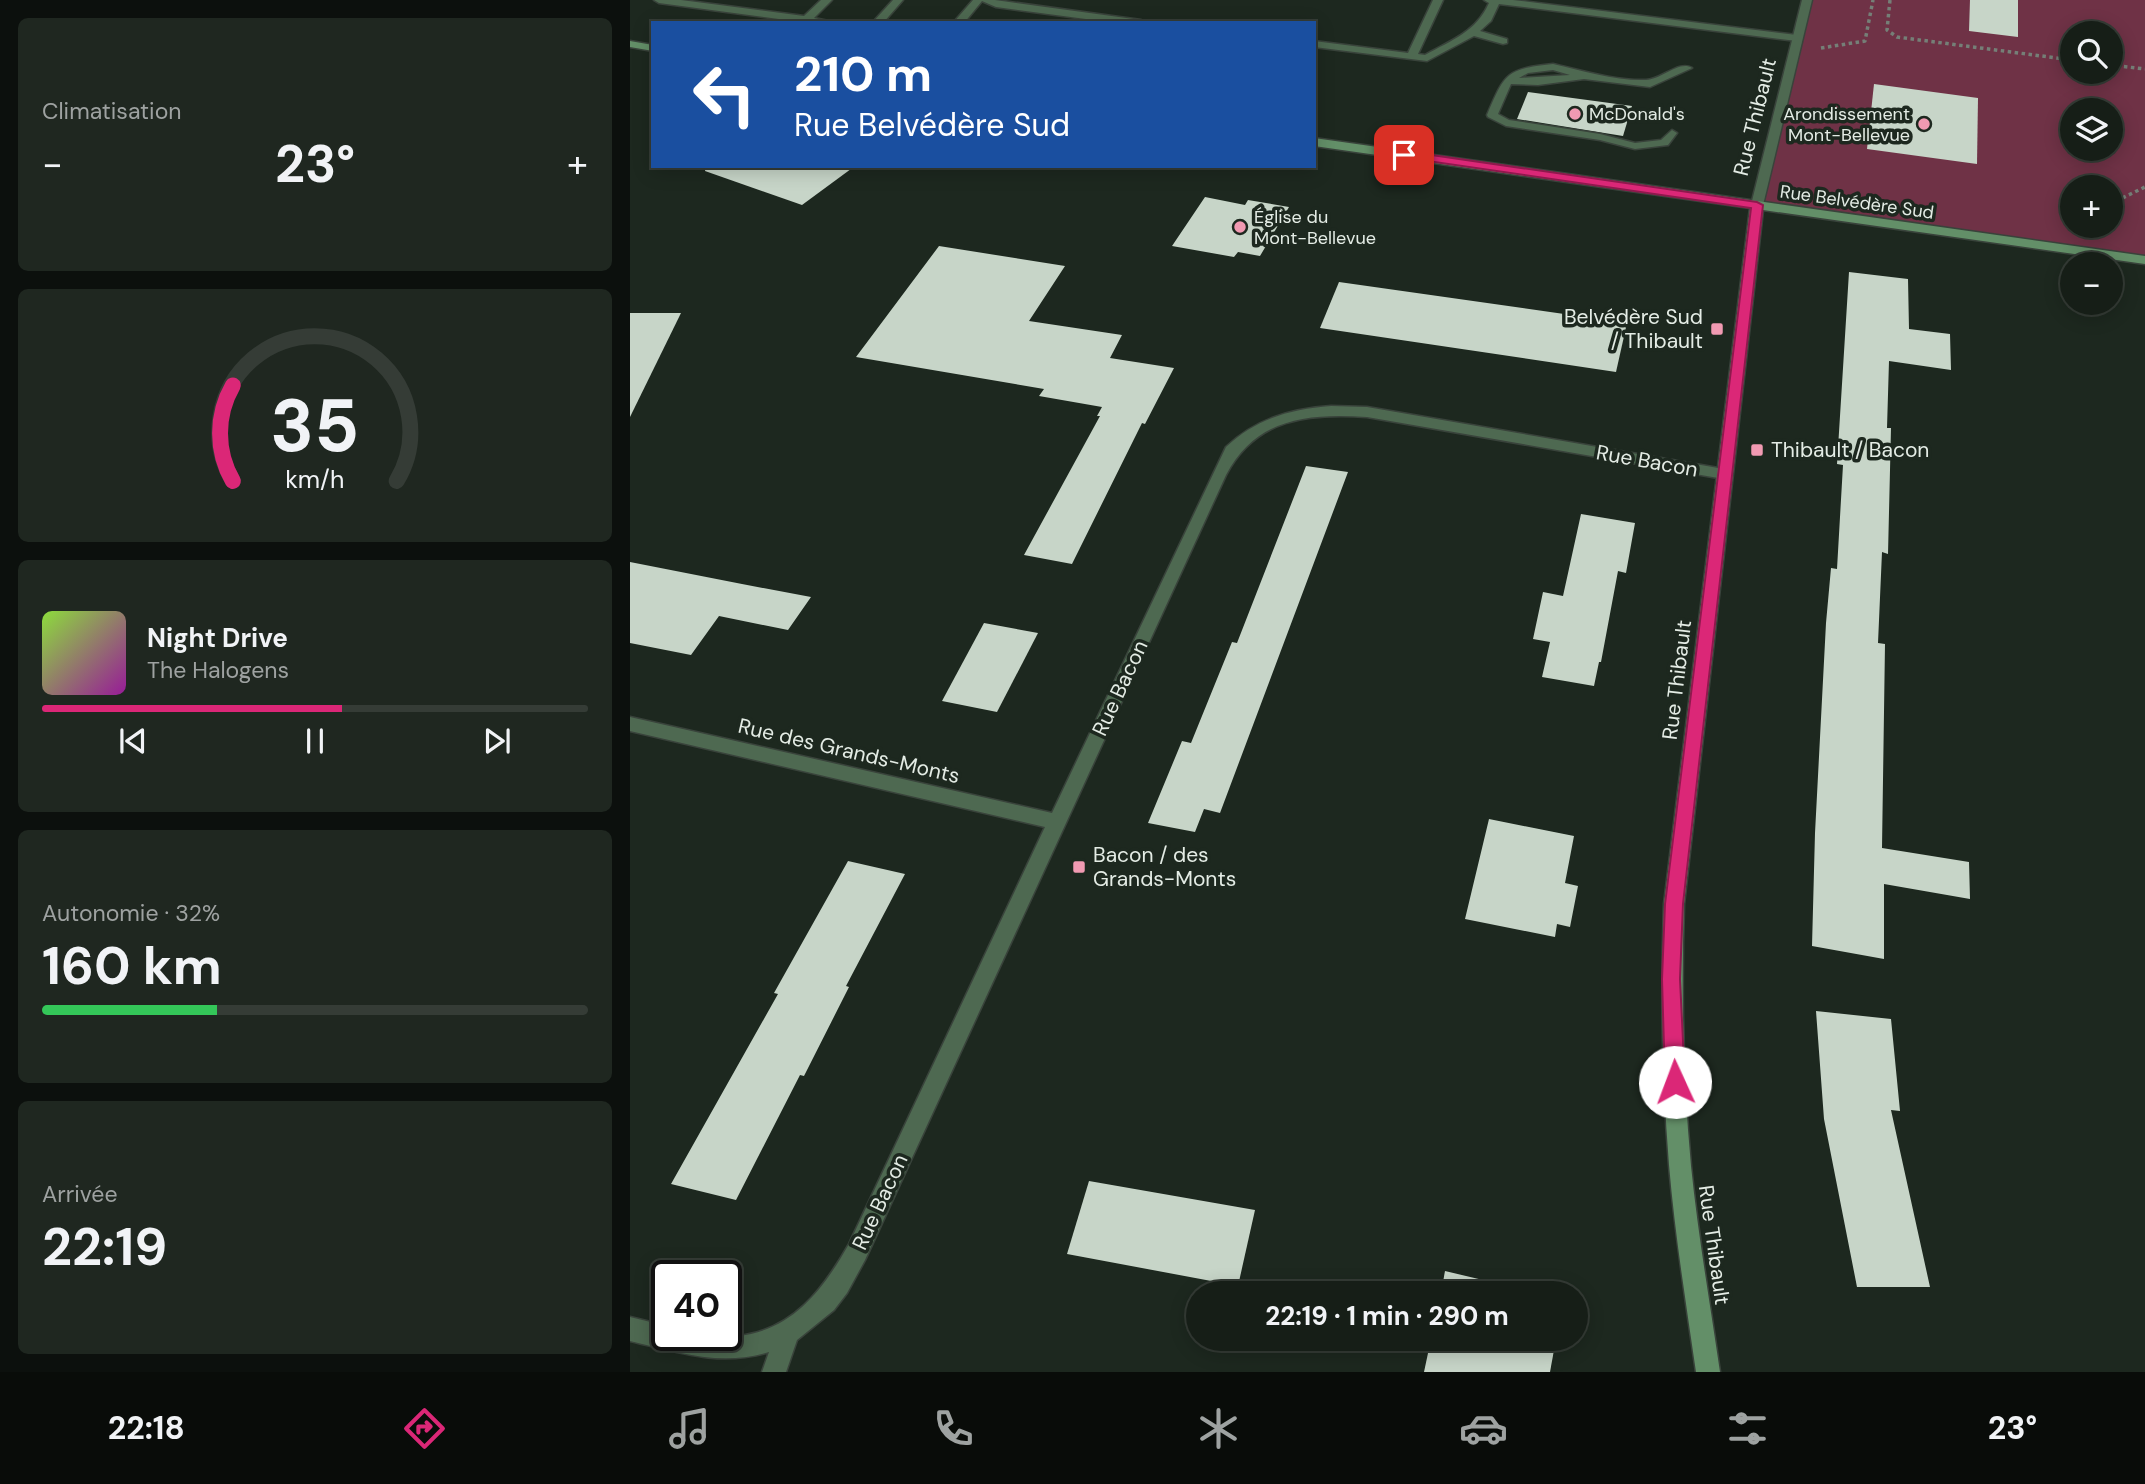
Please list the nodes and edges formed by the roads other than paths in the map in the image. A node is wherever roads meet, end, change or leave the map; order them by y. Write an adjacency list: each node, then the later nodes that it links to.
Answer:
1 (659, 0): 10 (lane)
2 (756, 0): 12 (lane)
3 (827, 0): 14 (lane)
4 (898, 0): 16 (lane)
5 (978, 0): 17 (lane)
6 (986, 0): 18 (lane)
7 (1438, 0): 25 (lane)
8 (1589, 0): 13 (lane)
9 (1807, 0): 20 (street, Rue Thibault)
10 (684, 1): 12 (lane)
11 (1492, 1): 13 (lane); 19 (lane)
12 (744, 11): 14 (lane)
13 (1586, 12): 20 (lane)
14 (807, 19): 15 (lane)
15 (820, 21)
16 (879, 21)
17 (960, 21)
18 (1126, 21)
19 (1473, 32): 21 (lane); 25 (lane)
20 (1797, 37): 29 (street, Rue Thibault)
21 (1503, 41)
22 (630, 44): 24 (street)
23 (1316, 44): 25 (lane)
24 (651, 48)
25 (1412, 57)
26 (1687, 68): 27 (lane)
27 (1672, 132)
28 (1316, 142): 29 (street, Rue Belvédère Sud)
29 (1757, 205): 30 (street, Rue Belvédère Sud); 31 (street, Rue Thibault)
30 (2145, 260)
31 (1724, 474): 33 (street, Rue Bacon); 37 (street, Rue Thibault)
32 (630, 724): 33 (street, Rue des Grands-Monts)
33 (1058, 822): 35 (street, Rue Bacon)
34 (630, 1329): 35 (street, Rue Bacon)
35 (786, 1333): 36 (street)
36 (774, 1372)
37 (1708, 1372)

